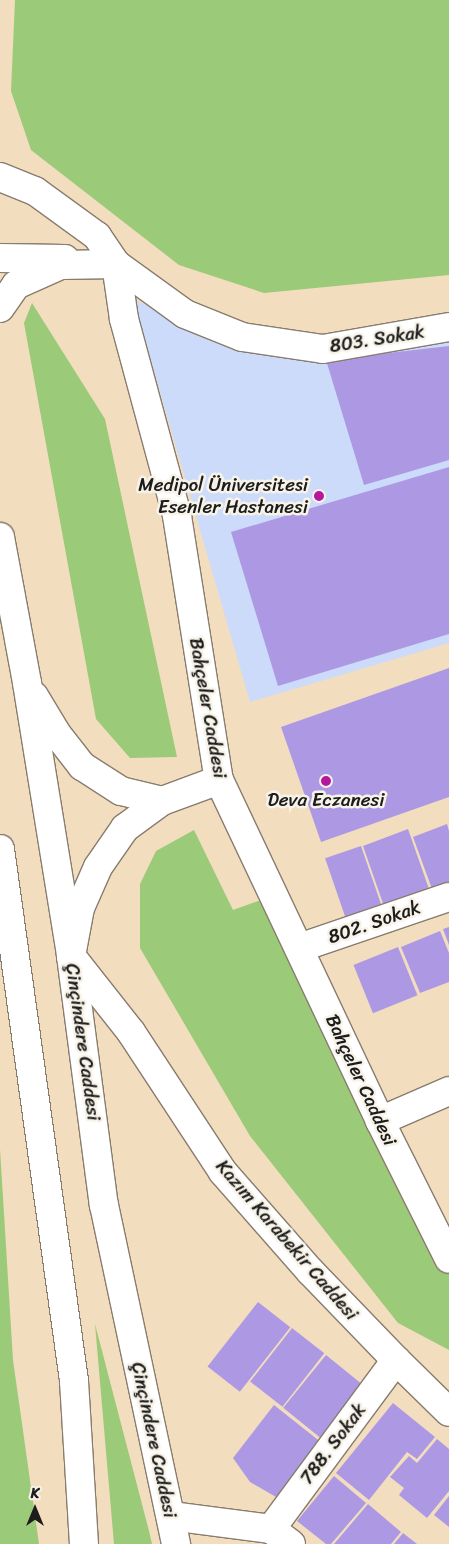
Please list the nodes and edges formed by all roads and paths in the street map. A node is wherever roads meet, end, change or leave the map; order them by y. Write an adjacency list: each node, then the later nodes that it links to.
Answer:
1 (0, 177): 3 (main road)
2 (0, 258): 3 (main road)
3 (116, 264): 4 (main road); 5 (main road, 803. Sokak); 8 (main road, Bahçeler Caddesi)
4 (0, 308)
5 (449, 327)
6 (0, 537): 7 (main road, Çinçindere Caddesi)
7 (27, 683): 9 (main road); 13 (main road, Çinçindere Caddesi)
8 (219, 780): 9 (main road); 12 (main road, Bahçeler Caddesi)
9 (162, 801): 13 (main road)
10 (0, 849): 21 (main road)
11 (449, 897): 12 (main road, 802. Sokak)
12 (299, 948): 15 (main road, Bahçeler Caddesi)
13 (72, 956): 17 (main road, Kazım Karabekir Caddesi); 19 (main road, Çinçindere Caddesi)
14 (449, 1091): 15 (main road)
15 (380, 1121): 16 (main road, Bahçeler Caddesi)
16 (448, 1257)
17 (396, 1360): 18 (main road, Kazım Karabekir Caddesi); 20 (main road, 788. Sokak)
18 (449, 1412)
19 (171, 1516): 20 (main road); 22 (main road, Çinçindere Caddesi)
20 (281, 1536)
21 (84, 1544)
22 (176, 1544)

